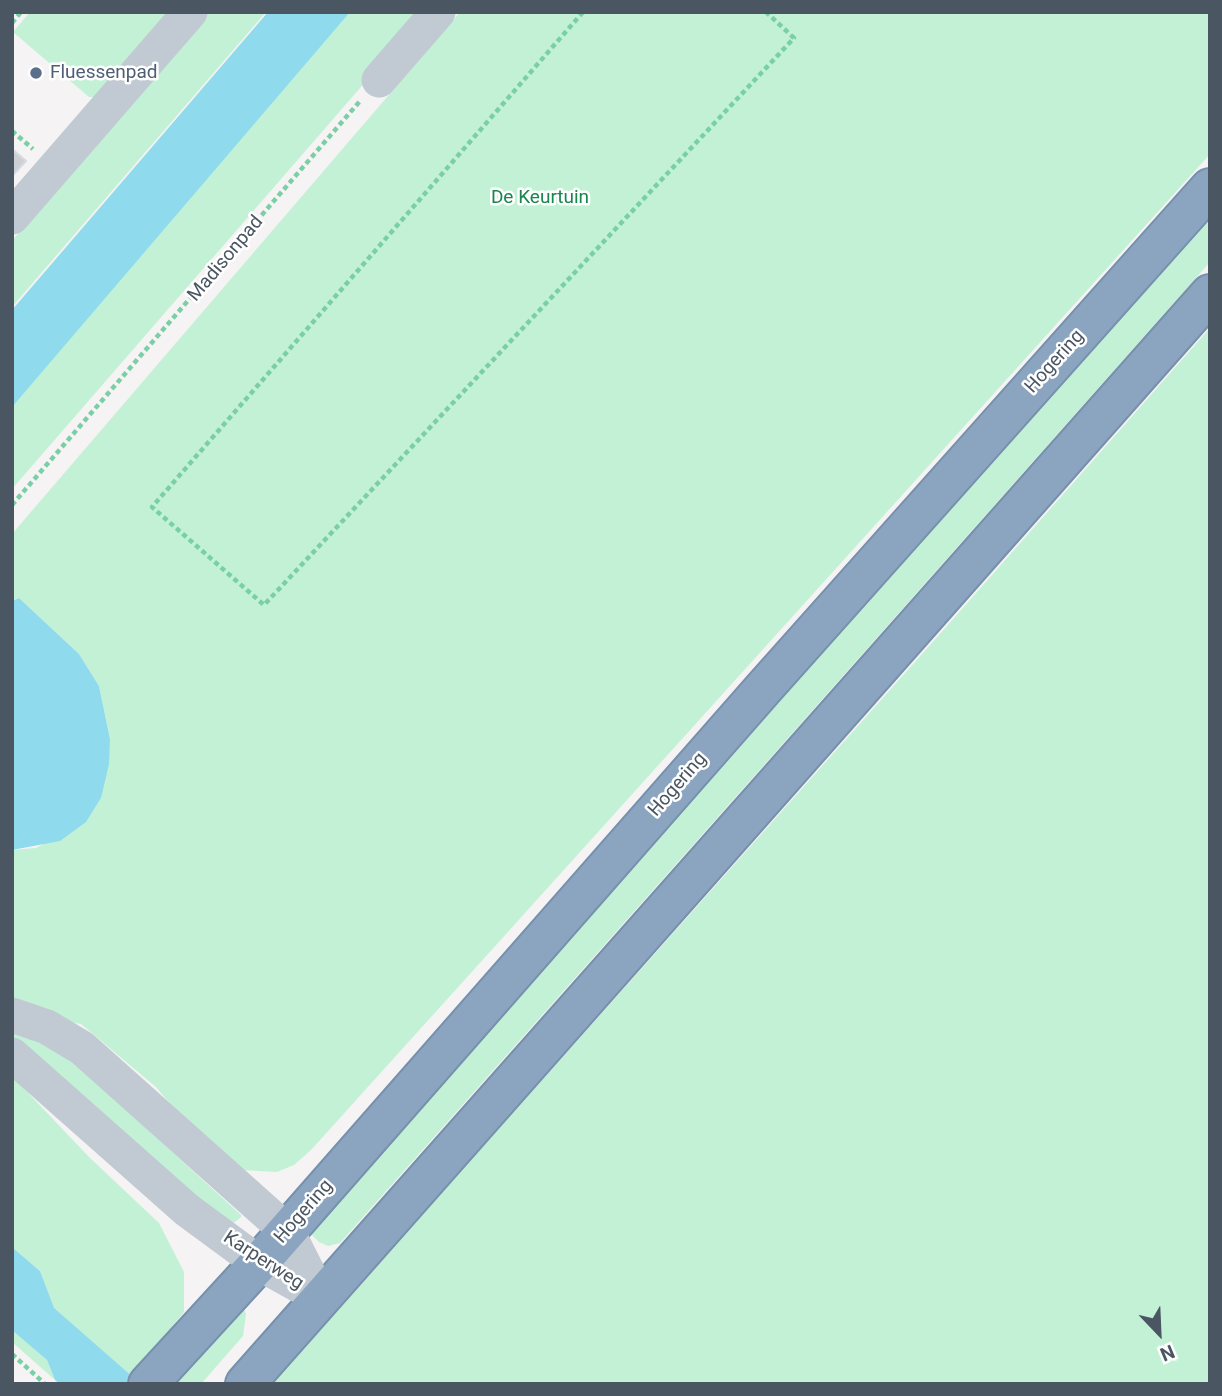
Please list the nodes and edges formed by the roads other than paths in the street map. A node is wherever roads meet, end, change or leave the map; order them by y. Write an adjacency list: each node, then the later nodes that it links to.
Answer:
1 (190, 12): 5 (street)
2 (438, 12): 3 (street)
3 (379, 80)
4 (1210, 188): 9 (highway, Hogering)
5 (12, 217)
6 (1210, 294): 11 (highway)
7 (12, 1015): 9 (street, Karperweg)
8 (12, 1055): 10 (street, Karperweg)
9 (287, 1231): 10 (highway, Hogering); 11 (street, Karperweg)
10 (259, 1263): 11 (street, Karperweg); 12 (highway, Hogering)
11 (320, 1297): 13 (highway)
12 (160, 1370)
13 (245, 1384)

